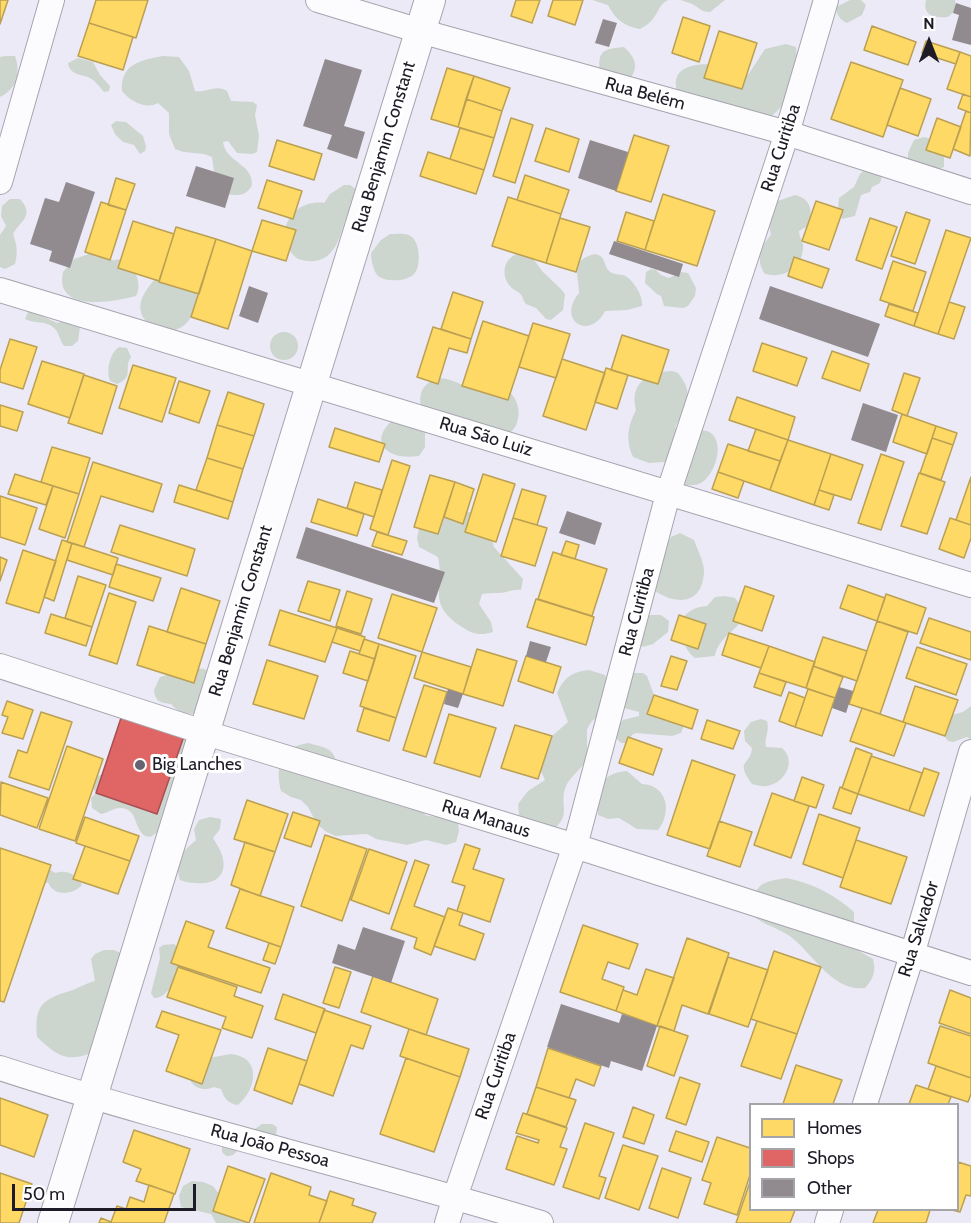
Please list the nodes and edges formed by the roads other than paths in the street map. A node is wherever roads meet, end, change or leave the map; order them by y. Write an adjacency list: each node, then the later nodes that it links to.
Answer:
1 (52, 0): 7 (street)
2 (318, 0): 5 (street, Rua Belém)
3 (430, 0): 5 (street, Rua Benjamin Constant)
4 (826, 0): 6 (street, Rua Curitiba)
5 (420, 31): 6 (street, Rua Belém); 10 (street, Rua Benjamin Constant)
6 (787, 133): 8 (street, Rua Belém); 11 (street, Rua Curitiba)
7 (0, 182)
8 (971, 192)
9 (0, 290): 10 (street, Rua São Luiz)
10 (311, 383): 11 (street, Rua São Luiz); 14 (street, Rua Benjamin Constant)
11 (668, 494): 12 (street, Rua São Luiz); 16 (street, Rua Curitiba)
12 (971, 585)
13 (0, 666): 14 (street, Rua Manaus)
14 (203, 732): 16 (street, Rua Manaus); 20 (street, Rua Benjamin Constant)
15 (971, 752): 17 (street, Rua Salvador)
16 (575, 846): 17 (street, Rua Manaus); 22 (street, Rua Curitiba)
17 (912, 955): 18 (street, Rua Manaus); 21 (street, Rua Salvador)
18 (971, 973)
19 (0, 1068): 20 (street, Rua João Pessoa)
20 (90, 1097): 22 (street, Rua João Pessoa); 23 (street, Rua Benjamin Constant)
21 (865, 1103)
22 (454, 1197): 24 (street, Rua Curitiba); 25 (street, Rua João Pessoa)
23 (53, 1223)
24 (447, 1223)
25 (541, 1223)

